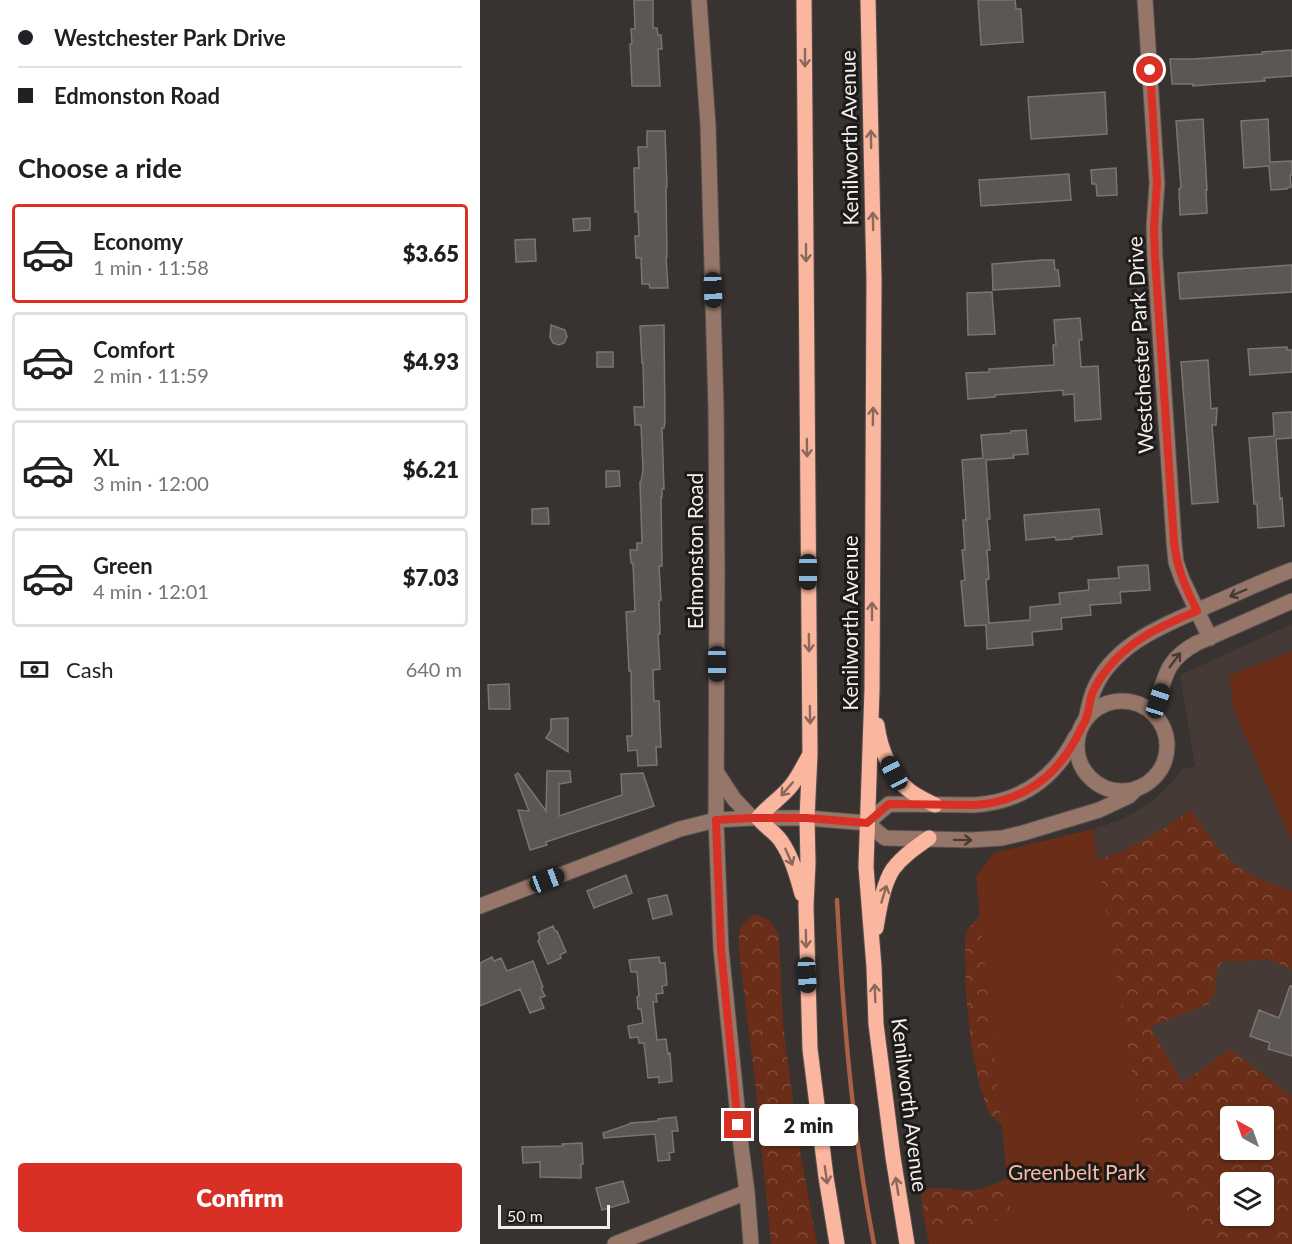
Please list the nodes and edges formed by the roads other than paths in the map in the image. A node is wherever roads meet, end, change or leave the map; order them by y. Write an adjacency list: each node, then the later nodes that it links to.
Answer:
1 (699, 0): 13 (street, Edmonston Road)
2 (804, 0): 12 (main road, Kenilworth Avenue, one-way to 12)
3 (868, 0): 9 (main road, Kenilworth Avenue, one-way to 3)
4 (1145, 0): 7 (street, Westchester Park Drive)
5 (1292, 570): 7 (street, one-way to 7)
6 (1292, 602): 8 (street)
7 (1197, 611): 8 (street, Westchester Park Drive); 11 (street)
8 (1210, 638): 10 (street, one-way to 8)
9 (872, 690): 15 (main road); 19 (main road, Kenilworth Avenue)
10 (1154, 714): 11 (street); 14 (street)
11 (1083, 724): 14 (street); 15 (street)
12 (810, 754): 16 (main road, one-way to 16); 17 (main road, Kenilworth Avenue)
13 (716, 772): 16 (street); 18 (street, Edmonston Road)
14 (1137, 788): 20 (street, one-way to 14)
15 (935, 805): 19 (street)
16 (755, 818): 17 (street); 18 (street); 22 (main road, one-way to 22)
17 (807, 818): 19 (street); 22 (main road, Kenilworth Avenue)
18 (716, 820): 21 (street); 24 (street, Edmonston Road)
19 (867, 823): 20 (street); 23 (main road, Kenilworth Avenue)
20 (929, 838): 23 (main road, one-way to 20)
21 (480, 906)
22 (806, 906): 27 (main road, Kenilworth Avenue, one-way to 27)
23 (872, 951): 28 (main road, Kenilworth Avenue, one-way to 23)
24 (747, 1192): 25 (street); 26 (street, Edmonston Road)
25 (615, 1244)
26 (751, 1244)
27 (837, 1244)
28 (907, 1244)

